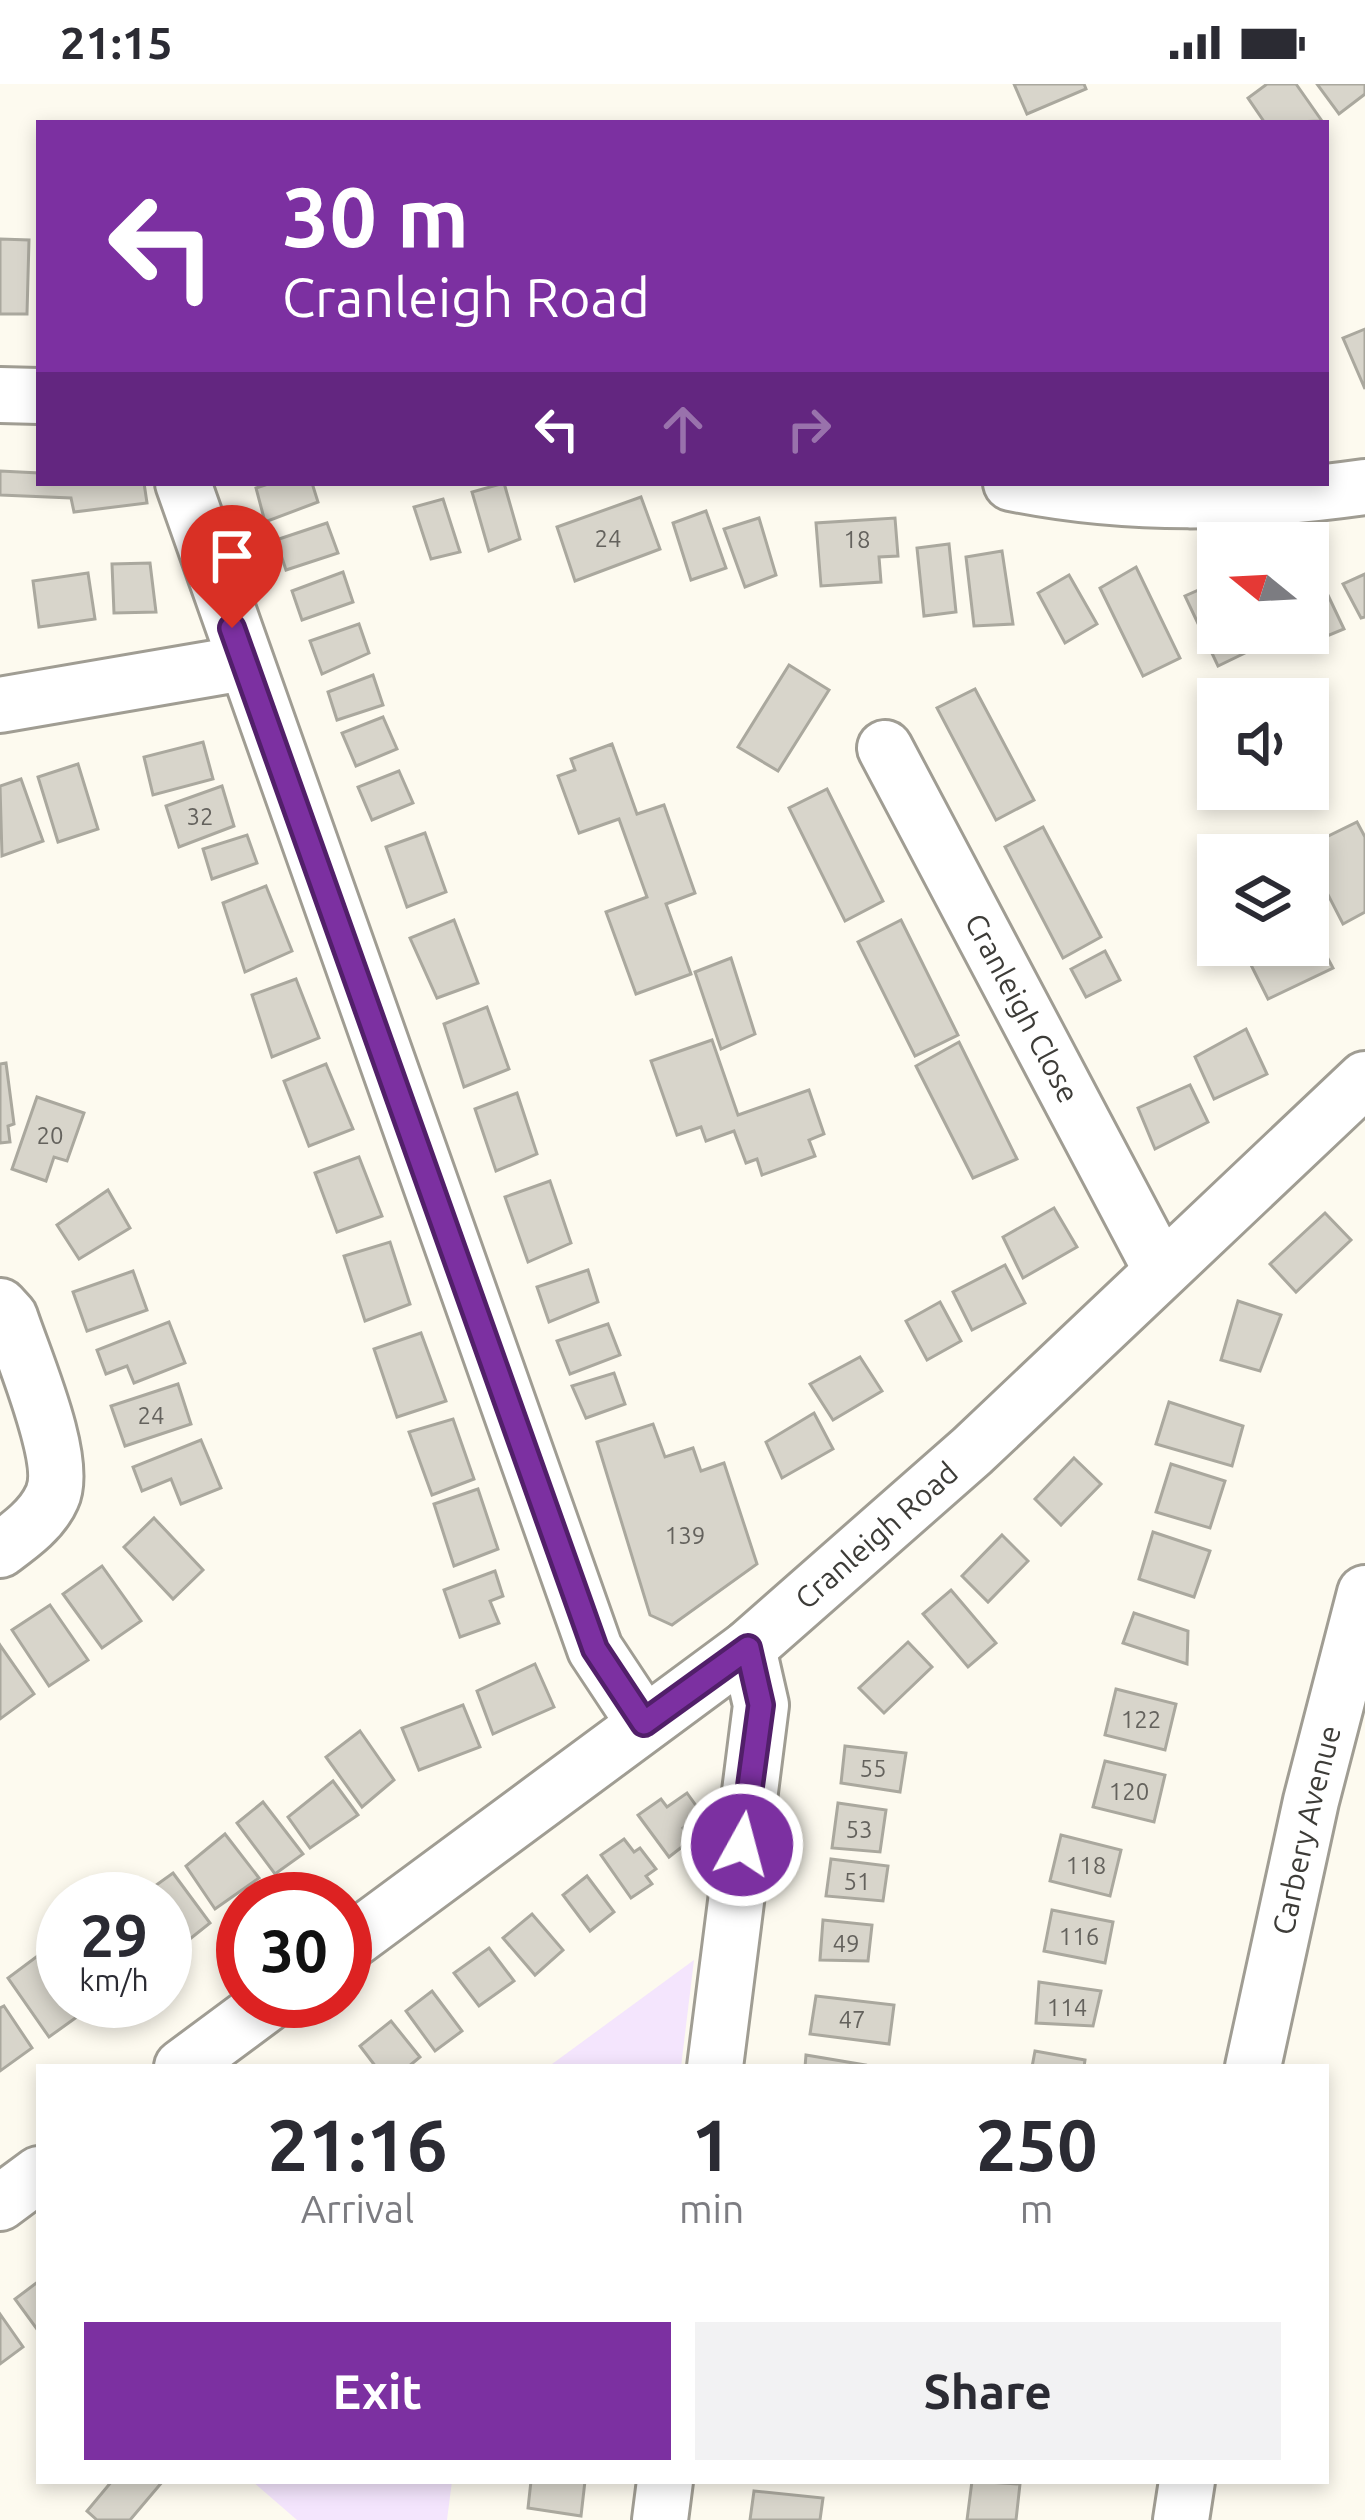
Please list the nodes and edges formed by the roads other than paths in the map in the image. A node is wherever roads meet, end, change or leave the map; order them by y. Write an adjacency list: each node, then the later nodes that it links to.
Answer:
1 (0, 395): 2 (street)
2 (36, 396)
3 (184, 486): 6 (street)
4 (1026, 486): 5 (street)
5 (1365, 487)
6 (244, 663): 7 (street); 15 (street)
7 (0, 705)
8 (884, 748): 10 (street, Cranleigh Close)
9 (1365, 1079): 10 (street, Cranleigh Road)
10 (1160, 1268): 14 (street, Cranleigh Road)
11 (0, 1306): 12 (street)
12 (0, 1550)
13 (1365, 1593): 20 (street, Carbery Avenue)
14 (748, 1648): 15 (street, Cranleigh Road); 19 (street)
15 (644, 1723): 16 (street, Cranleigh Road)
16 (372, 1926)
17 (235, 2028): 18 (street)
18 (186, 2064)
19 (715, 2064)
20 (1254, 2064)
21 (36, 2176): 22 (street)
22 (0, 2203)
23 (665, 2484): 25 (street)
24 (1187, 2484): 26 (street)
25 (660, 2520)
26 (1181, 2520)

